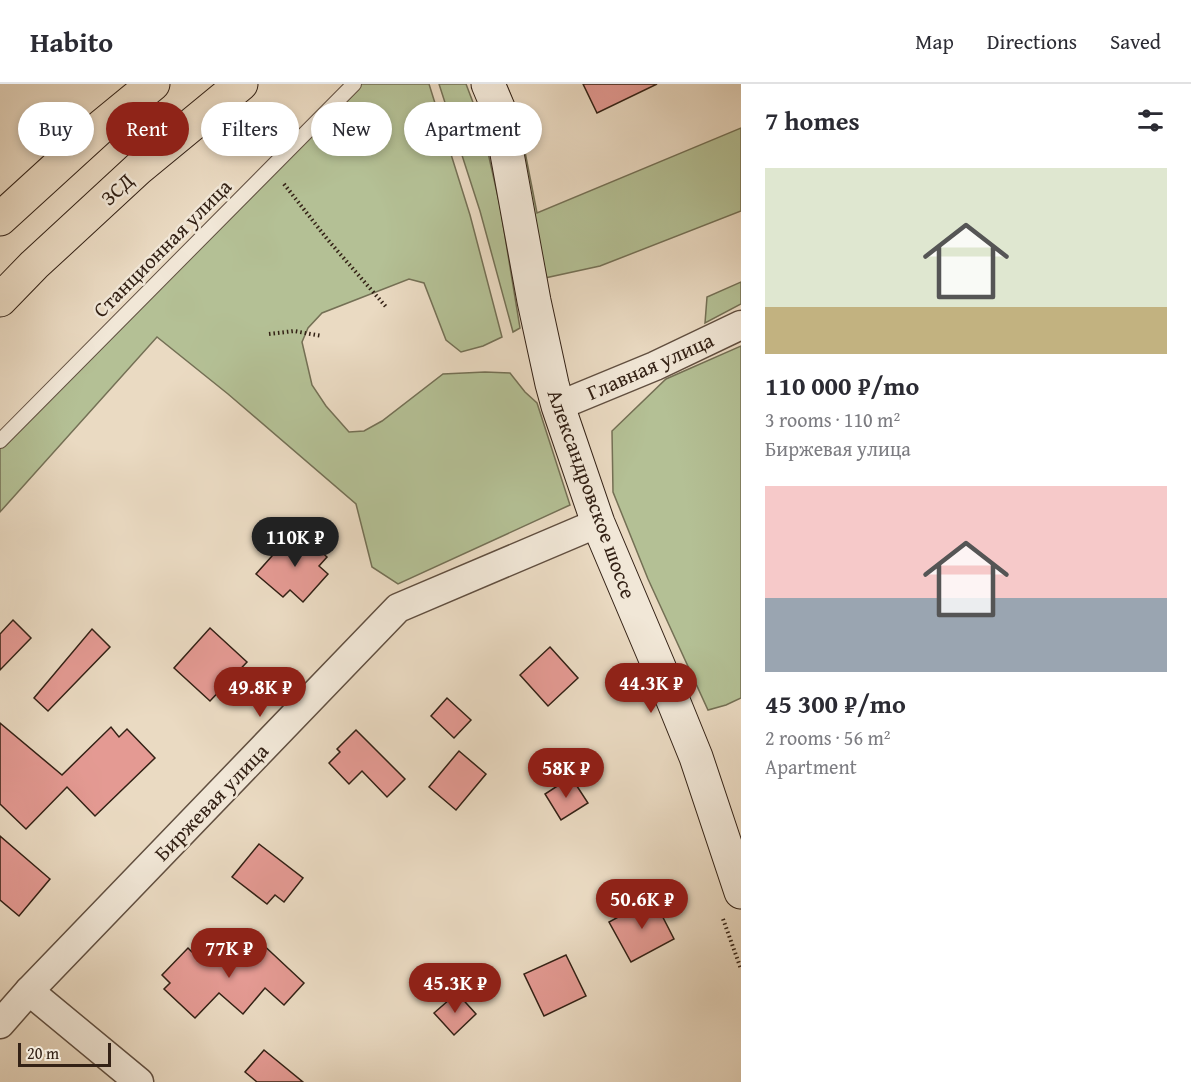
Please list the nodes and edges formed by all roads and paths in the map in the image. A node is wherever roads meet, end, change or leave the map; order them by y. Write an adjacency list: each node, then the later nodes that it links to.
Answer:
1 (153, 84): 6 (highway)
2 (241, 84): 7 (highway, ЗСД)
3 (354, 84): 5 (lane, Станционная улица)
4 (489, 84): 12 (street, Александровское шоссе)
5 (272, 168): 8 (path); 13 (lane, Станционная улица)
6 (0, 219)
7 (0, 300)
8 (387, 308)
9 (741, 325): 12 (street, Главная улица)
10 (269, 334): 11 (path)
11 (322, 336)
12 (558, 406): 14 (street, Александровское шоссе)
13 (0, 441)
14 (598, 523): 15 (street, Александровское шоссе); 16 (street, Биржевая улица)
15 (741, 892)
16 (29, 991): 17 (street, Биржевая улица); 18 (street)
17 (0, 1024)
18 (140, 1082)

